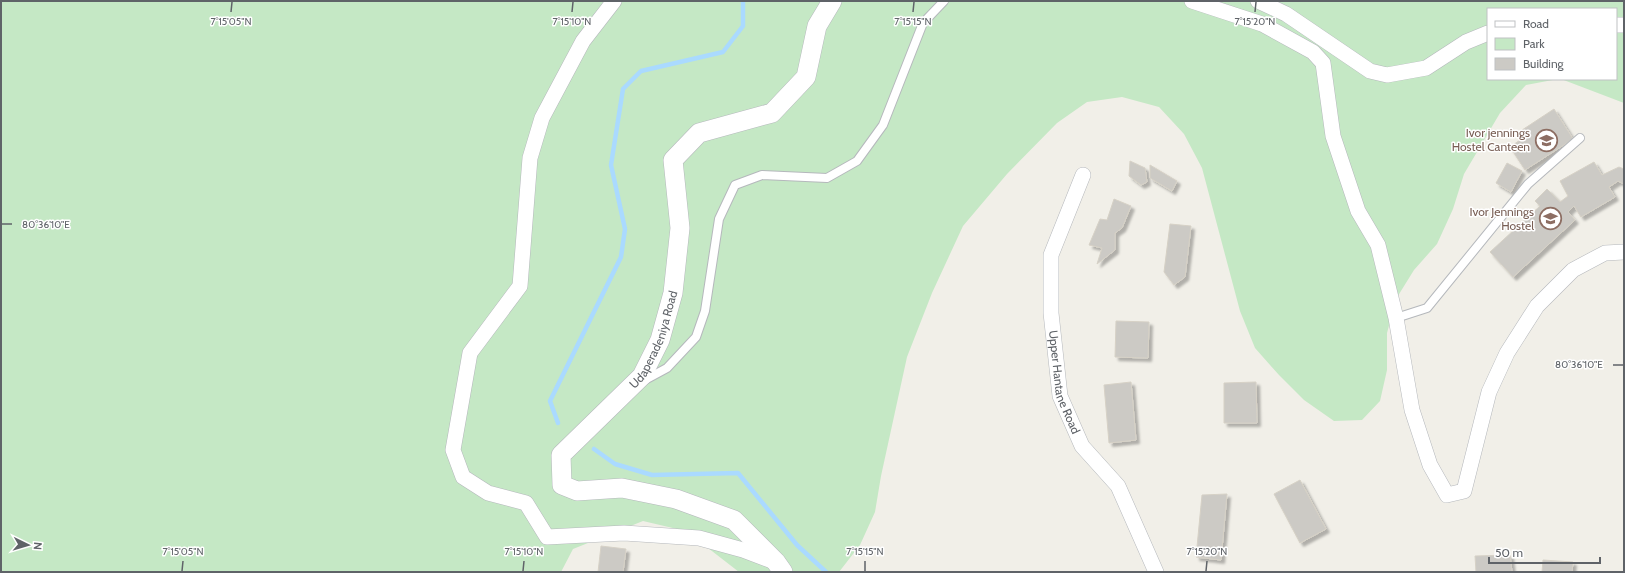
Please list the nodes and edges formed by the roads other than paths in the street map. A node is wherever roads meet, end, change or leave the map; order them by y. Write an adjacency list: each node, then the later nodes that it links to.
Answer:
1 (614, 1): 12 (street)
2 (832, 1): 11 (street, Udaperadeniya Road)
3 (944, 1): 11 (lane)
4 (1192, 1): 10 (street)
5 (1258, 1): 6 (street)
6 (1487, 33)
7 (1580, 138): 10 (lane)
8 (1083, 175): 13 (street, Upper Hantane Road)
9 (1624, 252): 10 (street)
10 (1396, 318)
11 (626, 391): 12 (street, Udaperadeniya Road)
12 (779, 567)
13 (1156, 572)

